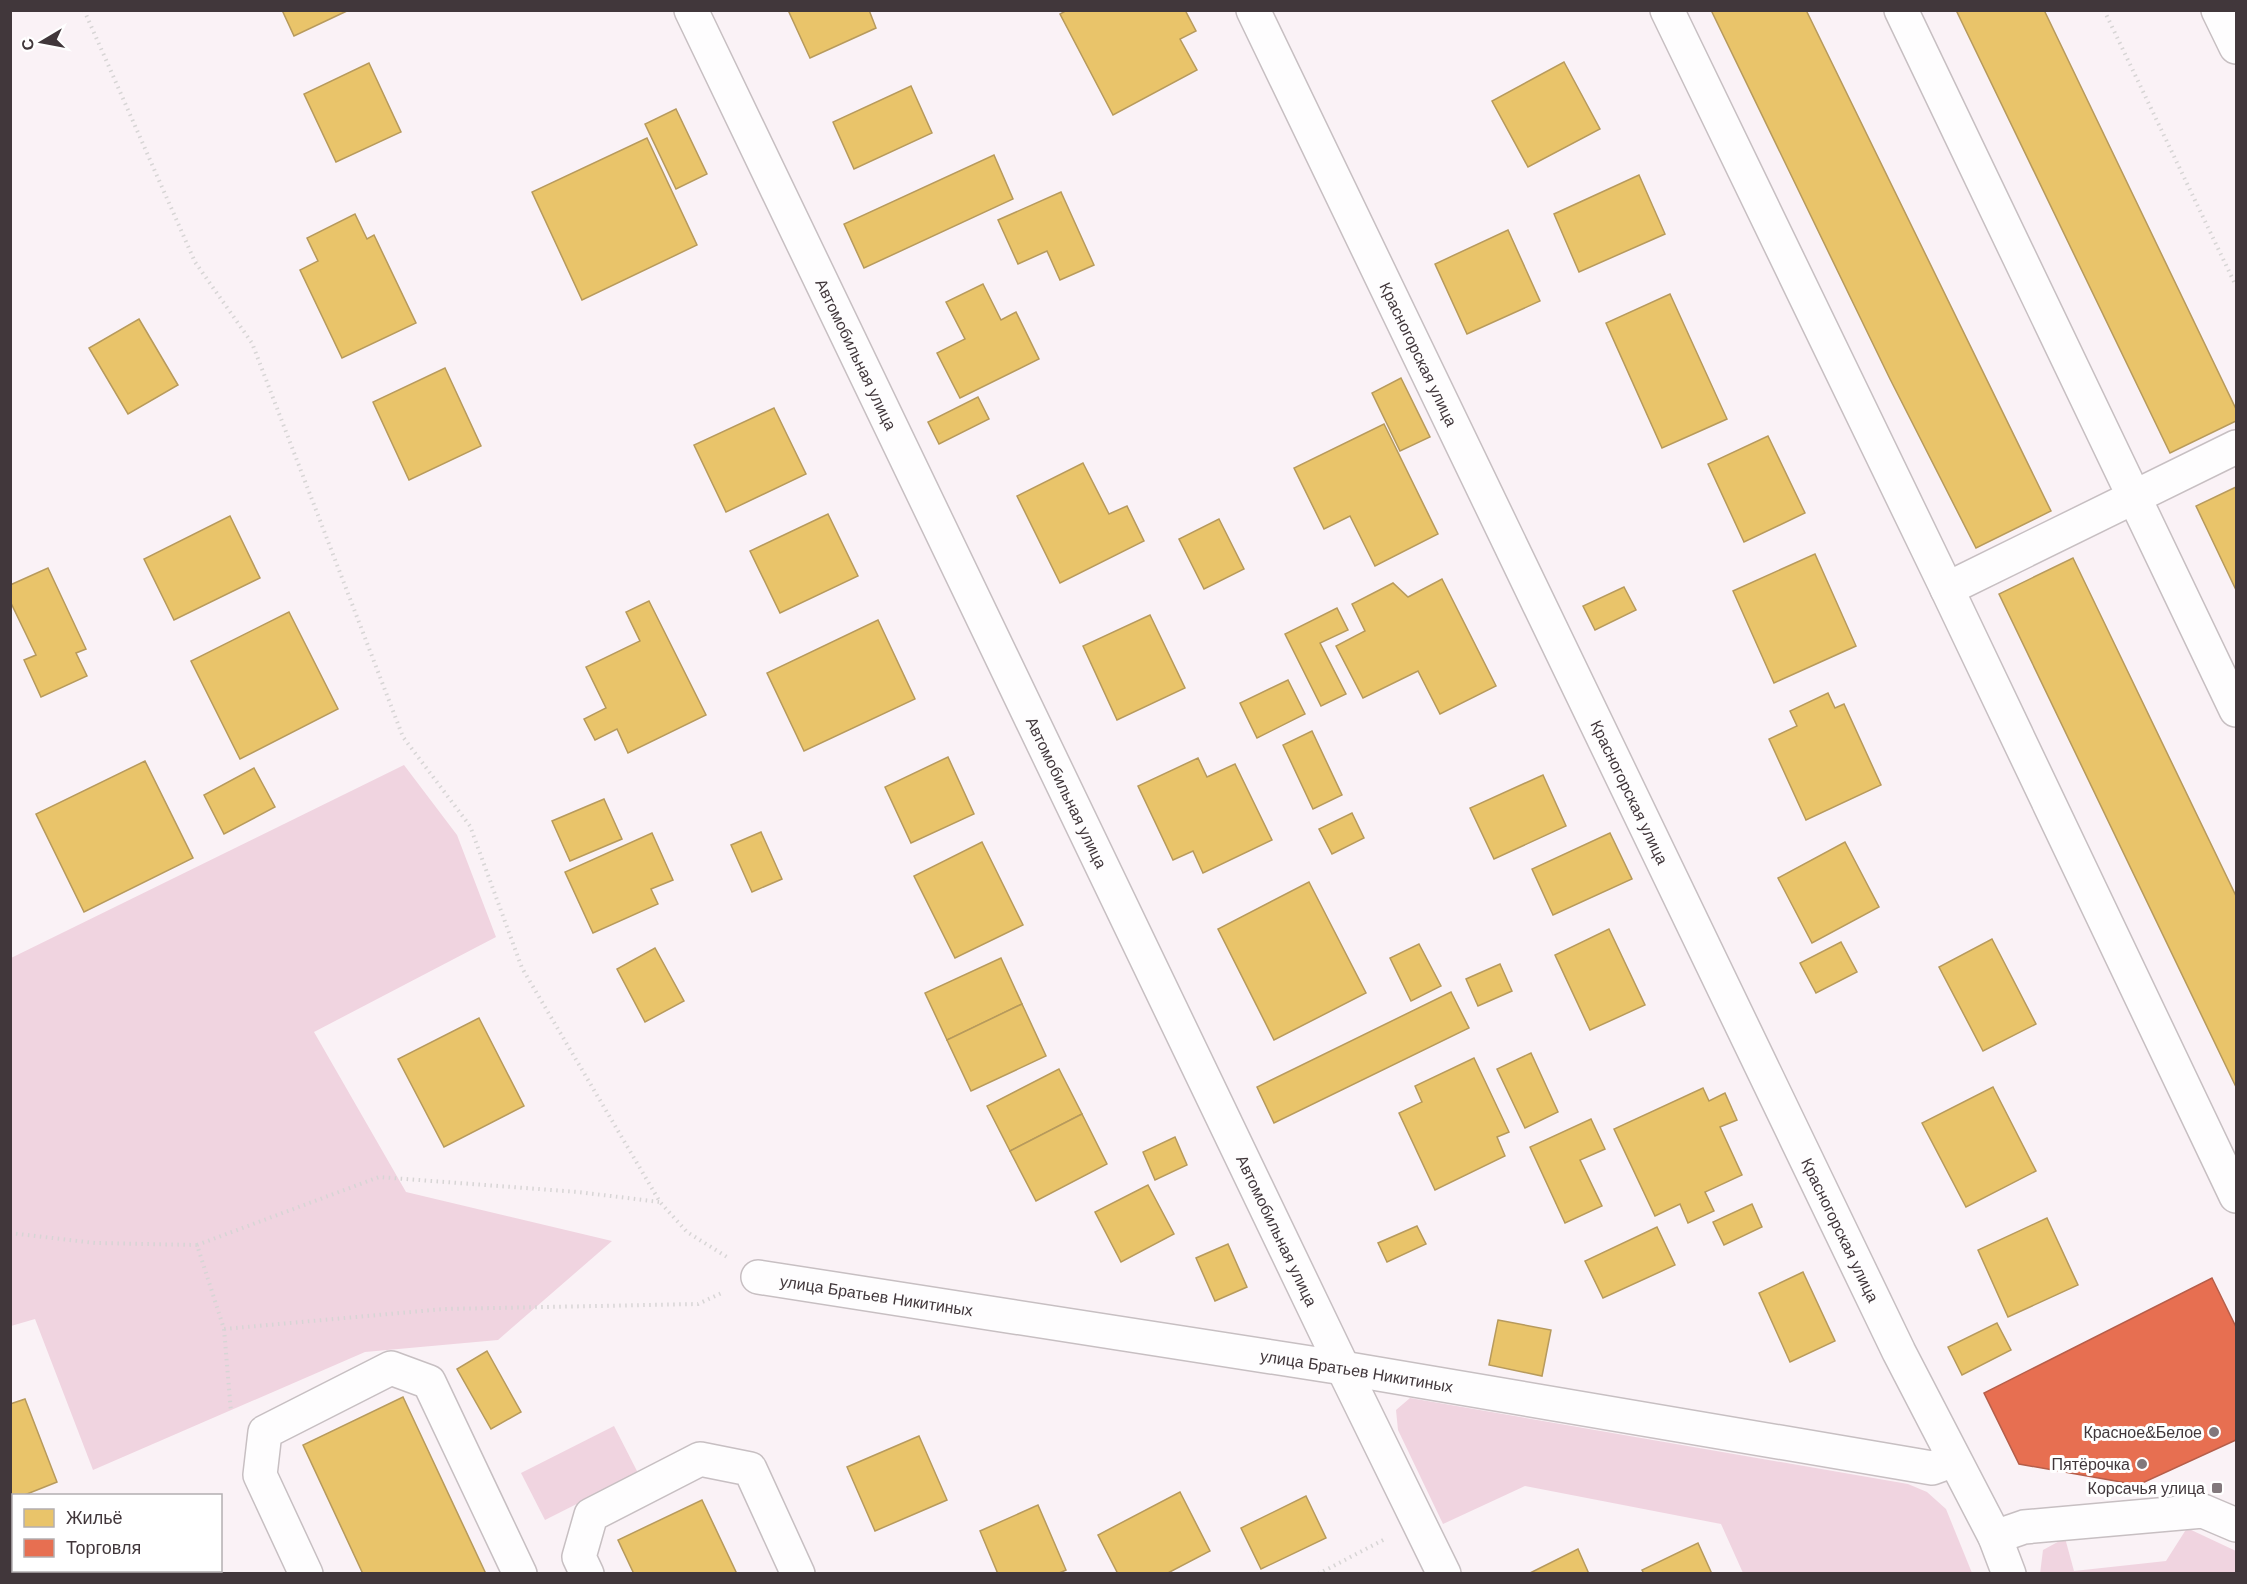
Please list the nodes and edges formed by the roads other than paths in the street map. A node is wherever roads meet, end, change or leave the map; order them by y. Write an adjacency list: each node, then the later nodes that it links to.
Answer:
1 (691, 10): 13 (street, Автомобильная улица)
2 (1253, 10): 14 (street, Красногорская улица)
3 (1666, 10): 9 (street)
4 (1901, 10): 8 (street)
5 (2218, 10): 6 (street)
6 (2236, 47)
7 (2236, 447): 8 (street)
8 (2135, 497): 9 (street); 10 (street)
9 (1947, 589): 11 (street)
10 (2236, 710)
11 (2236, 1196)
12 (758, 1277): 13 (street, улица Братьев Никитиных)
13 (1343, 1368): 14 (street, улица Братьев Никитиных); 21 (street, Автомобильная улица)
14 (1954, 1460): 16 (street, Красногорская улица)
15 (2236, 1525): 16 (street)
16 (1995, 1537): 22 (street, Красногорская улица)
17 (306, 1574): 18 (street)
18 (520, 1574)
19 (587, 1574): 20 (street)
20 (798, 1574)
21 (1444, 1574)
22 (2009, 1574)

